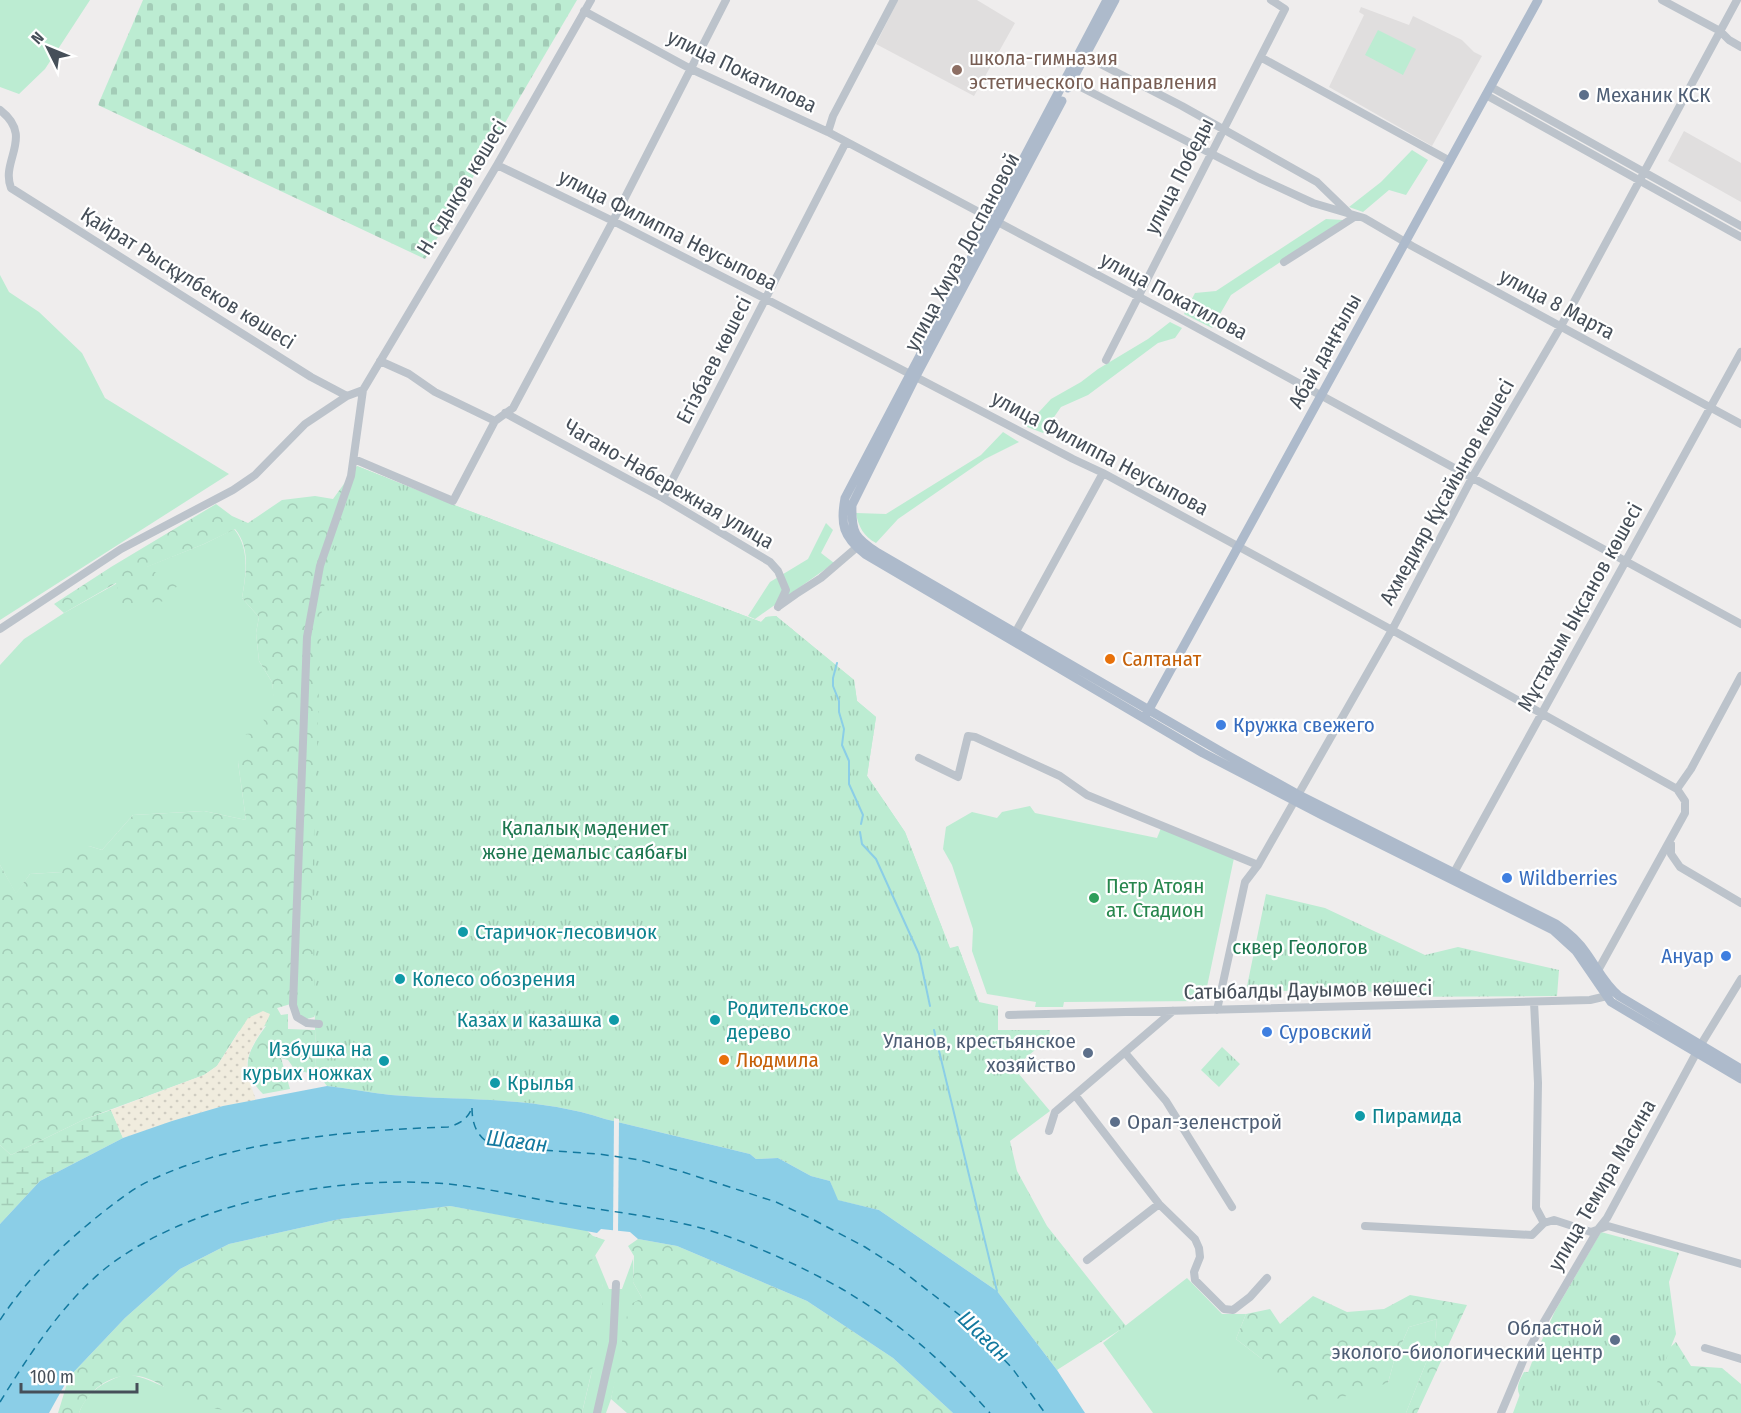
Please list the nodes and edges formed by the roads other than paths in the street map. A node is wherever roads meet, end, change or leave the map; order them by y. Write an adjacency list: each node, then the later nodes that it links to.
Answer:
1 (591, 0): 10 (street, Н. Сдықов көшесі)
2 (726, 0): 15 (street)
3 (894, 0): 20 (street)
4 (1107, 0): 13 (main road, улица Хиуаз Доспановой)
5 (1115, 0): 13 (main road, улица Хиуаз Доспановой)
6 (1271, 0): 14 (street, улица Победы)
7 (1538, 0): 17 (main road, Абай даңғылы)
8 (1662, 0): 11 (street)
9 (1737, 0): 11 (street, Ахмедияр Құсайынов көшесі)
10 (584, 11): 15 (street, улица Покатилова); 24 (street, Н. Сдықов көшесі)
11 (1720, 31): 12 (street); 25 (street, Ахмедияр Құсайынов көшесі)
12 (1741, 46)
13 (1083, 55): 16 (main road, улица Хиуаз Доспановой); 19 (street, улица 8 Марта)
14 (1262, 58): 19 (street, улица Победы); 23 (street)
15 (689, 68): 20 (street, улица Покатилова); 28 (street)
16 (1069, 81): 22 (street, улица 8 Марта); 29 (main road, улица Хиуаз Доспановой)
17 (1488, 91): 23 (main road, Абай даңғылы); 25 (street); 26 (street)
18 (0, 110): 43 (street, Қайрат Рысқұлбеков көшесі)
19 (1224, 129): 22 (street, улица Победы); 27 (street, улица 8 Марта)
20 (828, 132): 21 (street, улица Покатилова)
21 (846, 142): 29 (street, улица Покатилова); 35 (street, Егізбаев көшесі)
22 (1211, 153): 27 (street, улица 8 Марта); 34 (street, улица Победы)
23 (1450, 161): 32 (main road, Абай даңғылы)
24 (497, 165): 28 (street, улица Филиппа Неусыпова); 39 (street, Н. Сдықов көшесі)
25 (1644, 172): 26 (street, Ахмедияр Құсайынов көшесі); 30 (street)
26 (1639, 180): 31 (street); 36 (street, Ахмедияр Құсайынов көшесі)
27 (1353, 215): 32 (street, улица 8 Марта); 33 (street)
28 (613, 221): 35 (street, улица Филиппа Неусыпова); 45 (street)
29 (995, 222): 34 (street, улица Покатилова); 40 (main road, улица Хиуаз Доспановой)
30 (1741, 226)
31 (1741, 237)
32 (1405, 242): 36 (street, улица 8 Марта); 42 (main road, Абай даңғылы)
33 (1284, 262)
34 (1138, 296): 38 (street, улица Победы); 42 (street, улица Покатилова)
35 (766, 299): 40 (street, улица Филиппа Неусыпова); 51 (street, Егізбаев көшесі)
36 (1561, 326): 44 (street, улица 8 Марта); 50 (street, Ахмедияр Құсайынов көшесі)
37 (1741, 352): 44 (street, Мұстахым Ықсанов көшесі)
38 (1106, 360)
39 (380, 361): 41 (street, Н. Сдықов көшесі); 46 (street)
40 (914, 375): 49 (street, улица Филиппа Неусыпова); 53 (main road, улица Хиуаз Доспановой); 58 (main road, улица Хиуаз Доспановой)
41 (363, 390): 43 (street); 48 (street)
42 (1322, 395): 50 (street, улица Покатилова); 52 (main road, Абай даңғылы)
43 (347, 396): 56 (street)
44 (1710, 407): 47 (street, улица 8 Марта); 54 (street, Мұстахым Ықсанов көшесі)
45 (505, 413): 46 (street); 51 (street, Чагано-Набережная улица)
46 (495, 421): 48 (street)
47 (1741, 424)
48 (354, 459): 76 (street)
49 (1103, 472): 52 (street, улица Филиппа Неусыпова); 58 (street)
50 (1473, 476): 54 (street, улица Покатилова); 57 (street, Ахмедияр Құсайынов көшесі)
51 (663, 498): 53 (street, Чагано-Набережная улица)
52 (1238, 546): 57 (street, улица Филиппа Неусыпова); 60 (main road, Абай даңғылы)
53 (856, 548): 58 (main road)
54 (1626, 562): 55 (street, улица Покатилова); 61 (street, Мұстахым Ықсанов көшесі)
55 (1741, 624)
56 (0, 629)
57 (1392, 630): 61 (street, улица Филиппа Неусыпова); 64 (street, Ахмедияр Құсайынов көшесі)
58 (1013, 637): 60 (main road)
59 (1741, 676): 63 (street)
60 (1146, 714): 64 (main road)
61 (1542, 714): 63 (street, улица Филиппа Неусыпова); 67 (street, Мұстахым Ықсанов көшесі)
62 (919, 758): 66 (street)
63 (1677, 789): 65 (street)
64 (1295, 797): 66 (street, Ахмедияр Құсайынов көшесі); 67 (main road)
65 (1672, 839): 68 (street); 69 (street)
66 (1258, 865): 73 (street, Ахмедияр Құсайынов көшесі)
67 (1453, 876): 69 (main road)
68 (1741, 903)
69 (1596, 974): 71 (main road); 77 (main road)
70 (1741, 980): 77 (street, улица Темира Масина)
71 (1607, 996): 72 (street, Сатыбалды Дауымов көшесі); 77 (main road)
72 (1534, 1002): 73 (street, Сатыбалды Дауымов көшесі); 85 (street)
73 (1217, 1010): 74 (street, Сатыбалды Дауымов көшесі)
74 (1173, 1011): 75 (street, Сатыбалды Дауымов көшесі); 78 (street)
75 (1009, 1015)
76 (319, 1024)
77 (1698, 1050): 79 (main road); 80 (main road); 87 (street, улица Темира Масина)
78 (1126, 1054): 81 (street); 84 (street)
79 (1741, 1069)
80 (1741, 1079)
81 (1075, 1095): 82 (street); 83 (street)
82 (1049, 1131)
83 (1159, 1204): 88 (street); 90 (street)
84 (1232, 1207)
85 (1544, 1223): 86 (street); 87 (street)
86 (1365, 1226)
87 (1599, 1228): 89 (street); 95 (street, улица Темира Масина)
88 (1087, 1260)
89 (1741, 1264)
90 (1267, 1278)
91 (616, 1284): 94 (street)
92 (1705, 1348): 93 (street)
93 (1741, 1359)
94 (597, 1413)
95 (1501, 1413)

